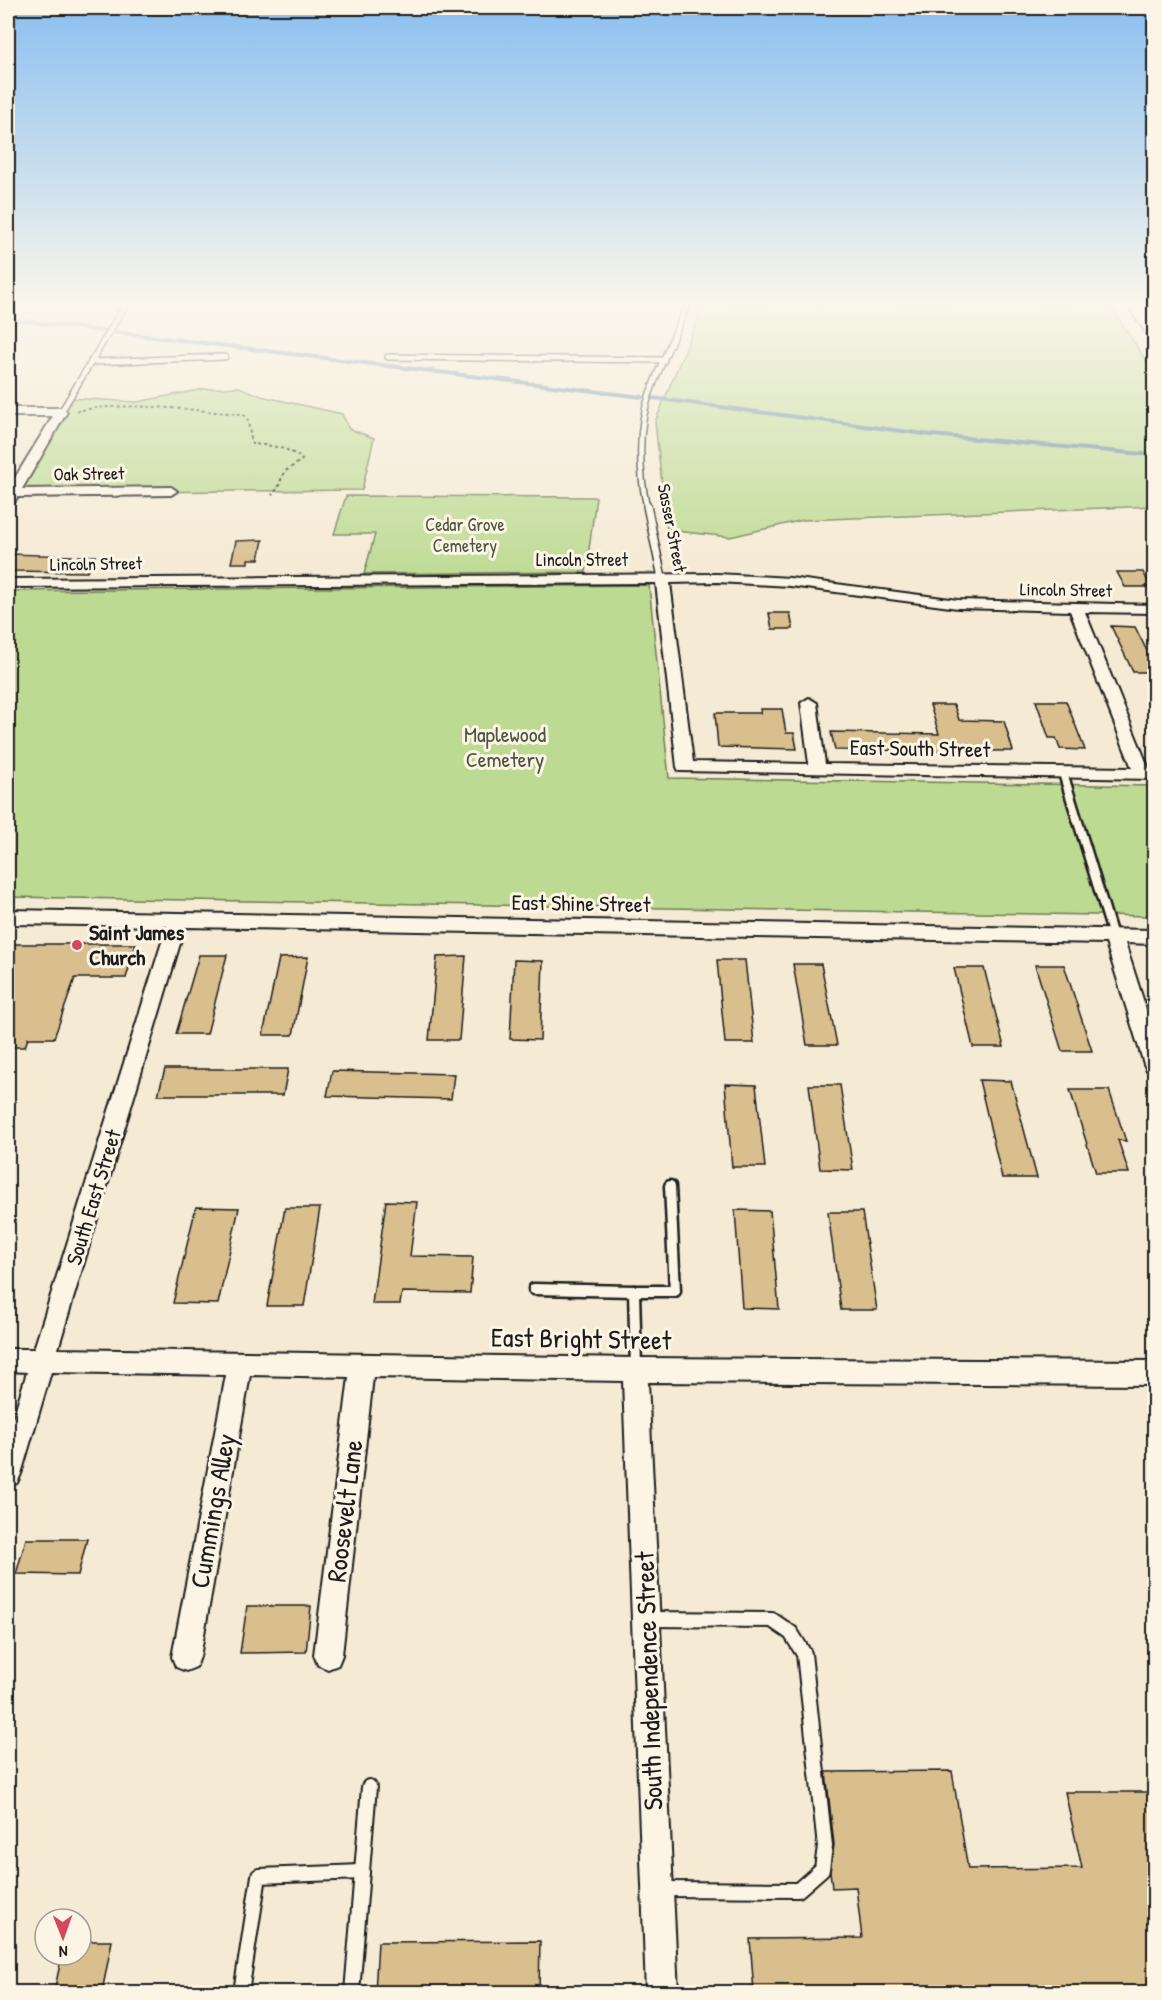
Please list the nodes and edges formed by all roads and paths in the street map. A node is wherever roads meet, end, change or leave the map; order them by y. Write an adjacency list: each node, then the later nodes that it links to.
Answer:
1 (73, 397): 4 (lane)
2 (648, 397): 8 (lane, Sasser Street)
3 (8, 412): 4 (street)
4 (66, 412): 6 (path); 7 (street)
5 (171, 491): 7 (street, Oak Street)
6 (272, 495)
7 (9, 496)
8 (662, 578): 9 (street, Lincoln Street); 10 (street, Lincoln Street); 13 (street, Sasser Street)
9 (8, 583)
10 (1076, 608): 11 (street, Lincoln Street); 16 (street)
11 (1155, 609)
12 (809, 703): 14 (street)
13 (685, 767): 14 (street, East South Street)
14 (818, 769): 15 (street, East South Street)
15 (1063, 773): 16 (street, East South Street); 19 (lane)
16 (1149, 774)
17 (8, 917): 18 (street, East Shine Street)
18 (178, 920): 19 (street, East Shine Street); 26 (street, South East Street)
19 (1113, 936): 20 (street, East Shine Street); 21 (street)
20 (1155, 937)
21 (1155, 1064)
22 (670, 1186): 24 (lane)
23 (534, 1289): 24 (lane)
24 (634, 1291): 29 (lane)
25 (8, 1360): 26 (street, East Bright Street)
26 (42, 1360): 27 (street, East Bright Street); 31 (street, South East Street)
27 (240, 1364): 28 (street, East Bright Street); 34 (street, Cummings Alley)
28 (362, 1366): 29 (street, East Bright Street); 33 (street, Roosevelt Lane)
29 (636, 1370): 30 (street, East Bright Street); 32 (street, South Independence Street)
30 (1155, 1373)
31 (8, 1474)
32 (646, 1619): 37 (street, South Independence Street); 37 (lane)
33 (328, 1655)
34 (186, 1657)
35 (369, 1787): 36 (lane)
36 (362, 1872): 38 (lane); 39 (lane)
37 (658, 1889): 40 (street, South Independence Street)
38 (241, 1992)
39 (352, 1992)
40 (662, 1992)

